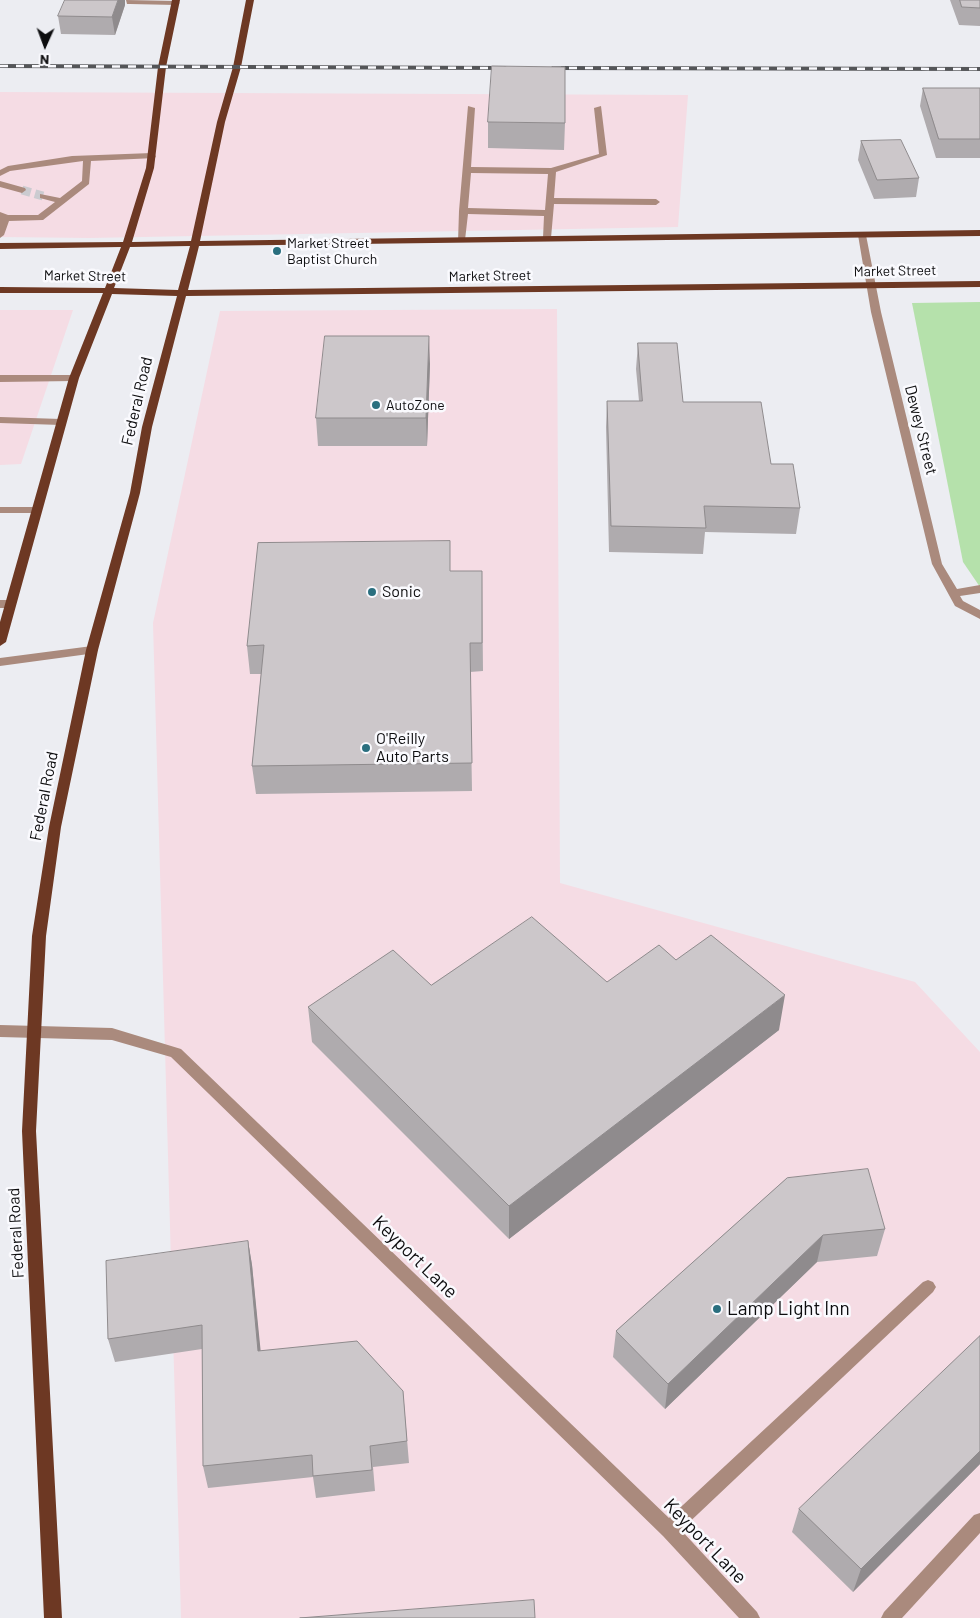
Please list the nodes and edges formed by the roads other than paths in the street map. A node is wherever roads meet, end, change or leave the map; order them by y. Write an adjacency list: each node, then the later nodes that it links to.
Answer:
1 (130, 0): 3 (street)
2 (250, 0): 25 (main road, Federal Road)
3 (176, 1): 6 (main road)
4 (470, 108): 8 (street)
5 (598, 108): 9 (street)
6 (152, 156): 7 (street); 27 (main road)
7 (87, 158): 10 (street); 14 (street)
8 (467, 170): 9 (street); 17 (street)
9 (552, 171): 15 (street)
10 (0, 173)
11 (0, 184): 12 (street)
12 (22, 190)
13 (44, 196): 14 (street)
14 (62, 201): 19 (street)
15 (550, 202): 16 (street); 18 (street)
16 (656, 202)
17 (463, 211): 18 (street); 24 (street)
18 (549, 213): 23 (street)
19 (3, 216): 21 (street)
20 (980, 233): 22 (main road, Market Street)
21 (0, 235)
22 (862, 235): 23 (main road, Market Street); 29 (street, Dewey Street)
23 (547, 238): 24 (main road, Market Street)
24 (461, 240): 25 (main road, Market Street)
25 (195, 245): 27 (main road, Market Street); 32 (main road, Federal Road)
26 (0, 246): 27 (main road, Market Street)
27 (126, 246): 31 (main road)
28 (980, 284): 29 (main road, Market Street)
29 (872, 285): 32 (main road, Market Street); 40 (street, Dewey Street)
30 (0, 290): 31 (main road, Market Street)
31 (108, 290): 32 (main road, Market Street); 34 (main road)
32 (182, 293): 44 (main road, Federal Road)
33 (0, 378): 34 (street)
34 (74, 378): 36 (main road)
35 (0, 420): 36 (street)
36 (61, 422): 38 (main road)
37 (0, 510): 38 (street)
38 (36, 510): 41 (main road)
39 (980, 589): 40 (street)
40 (954, 594): 42 (street, Dewey Street)
41 (5, 604): 43 (main road)
42 (980, 615)
43 (0, 642)
44 (92, 650): 45 (street); 46 (main road, Federal Road)
45 (0, 662)
46 (34, 1031): 47 (street, Keyport Lane); 50 (street, Keyport Lane); 51 (main road, Federal Road)
47 (0, 1032)
48 (928, 1287): 50 (street)
49 (980, 1521): 53 (street)
50 (669, 1530): 52 (street, Keyport Lane)
51 (52, 1618)
52 (751, 1618)
53 (890, 1618)

